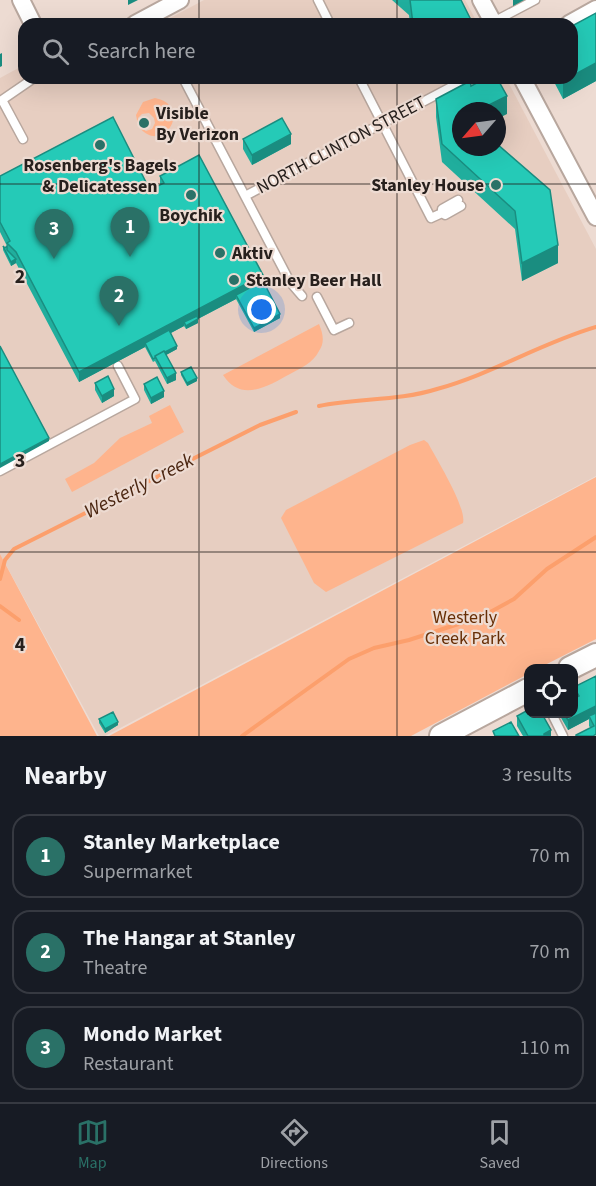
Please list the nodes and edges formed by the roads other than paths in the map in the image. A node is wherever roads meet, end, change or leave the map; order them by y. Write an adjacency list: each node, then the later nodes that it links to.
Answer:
1 (21, 0): 7 (street)
2 (180, 0): 8 (street)
3 (318, 0): 9 (lane)
4 (482, 0): 10 (street)
5 (535, 0): 11 (lane)
6 (596, 9): 12 (street)
7 (30, 18)
8 (151, 18)
9 (327, 18)
10 (491, 18)
11 (502, 18)
12 (578, 19)
13 (25, 84): 19 (lane)
14 (186, 84): 20 (lane)
15 (362, 84): 18 (lane)
16 (457, 84): 18 (lane, NORTH CLINTON STREET)
17 (525, 84): 22 (street)
18 (383, 123): 20 (lane, NORTH CLINTON STREET); 21 (lane)
19 (23, 139)
20 (246, 196): 23 (lane)
21 (459, 203)
22 (596, 217)
23 (302, 296)
24 (317, 297): 25 (lane)
25 (349, 322)
26 (118, 366): 27 (lane)
27 (0, 471)
28 (596, 655): 29 (street)
29 (578, 665)
30 (524, 692): 32 (street)
31 (554, 718): 33 (lane)
32 (441, 736)
33 (563, 736)

